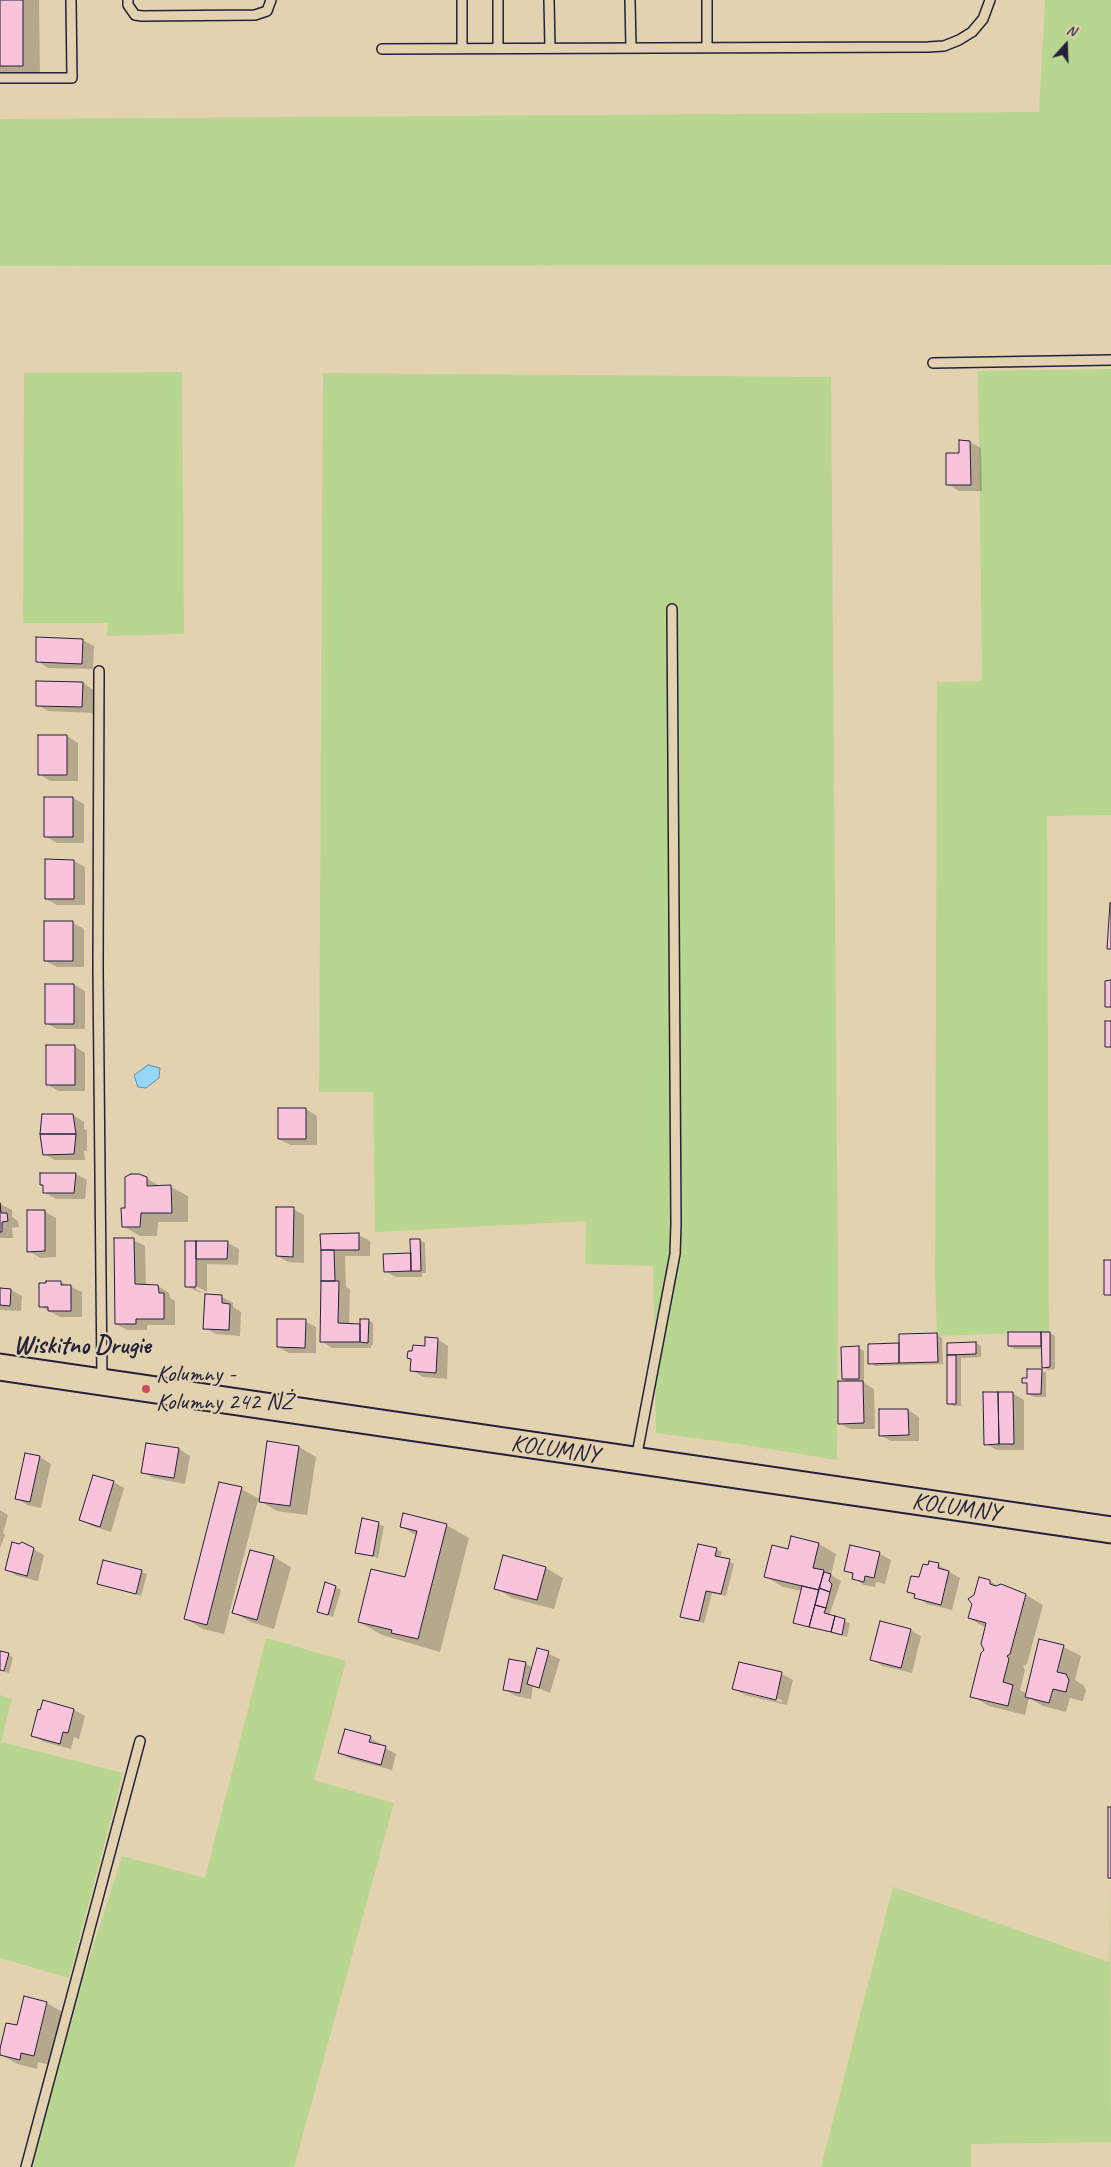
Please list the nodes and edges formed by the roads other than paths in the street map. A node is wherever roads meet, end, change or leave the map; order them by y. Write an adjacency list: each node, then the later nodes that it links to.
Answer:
1 (72, 0): 16 (lane)
2 (128, 0): 3 (lane)
3 (270, 0)
4 (462, 0): 10 (lane)
5 (498, 0): 11 (lane)
6 (549, 0): 12 (lane)
7 (630, 0): 13 (lane)
8 (707, 0): 14 (lane)
9 (990, 0): 14 (lane)
10 (462, 48): 11 (lane); 15 (lane)
11 (498, 48): 12 (lane)
12 (550, 48): 13 (lane)
13 (631, 48): 14 (lane)
14 (707, 48)
15 (382, 49)
16 (0, 78)
17 (1111, 360): 18 (lane)
18 (933, 363)
19 (672, 610): 23 (lane)
20 (100, 671): 22 (lane)
21 (0, 1367): 22 (street, KOLUMNY)
22 (102, 1382): 23 (street, KOLUMNY)
23 (635, 1461): 24 (street, KOLUMNY)
24 (1111, 1530)
25 (140, 1741): 26 (lane)
26 (26, 2167)

